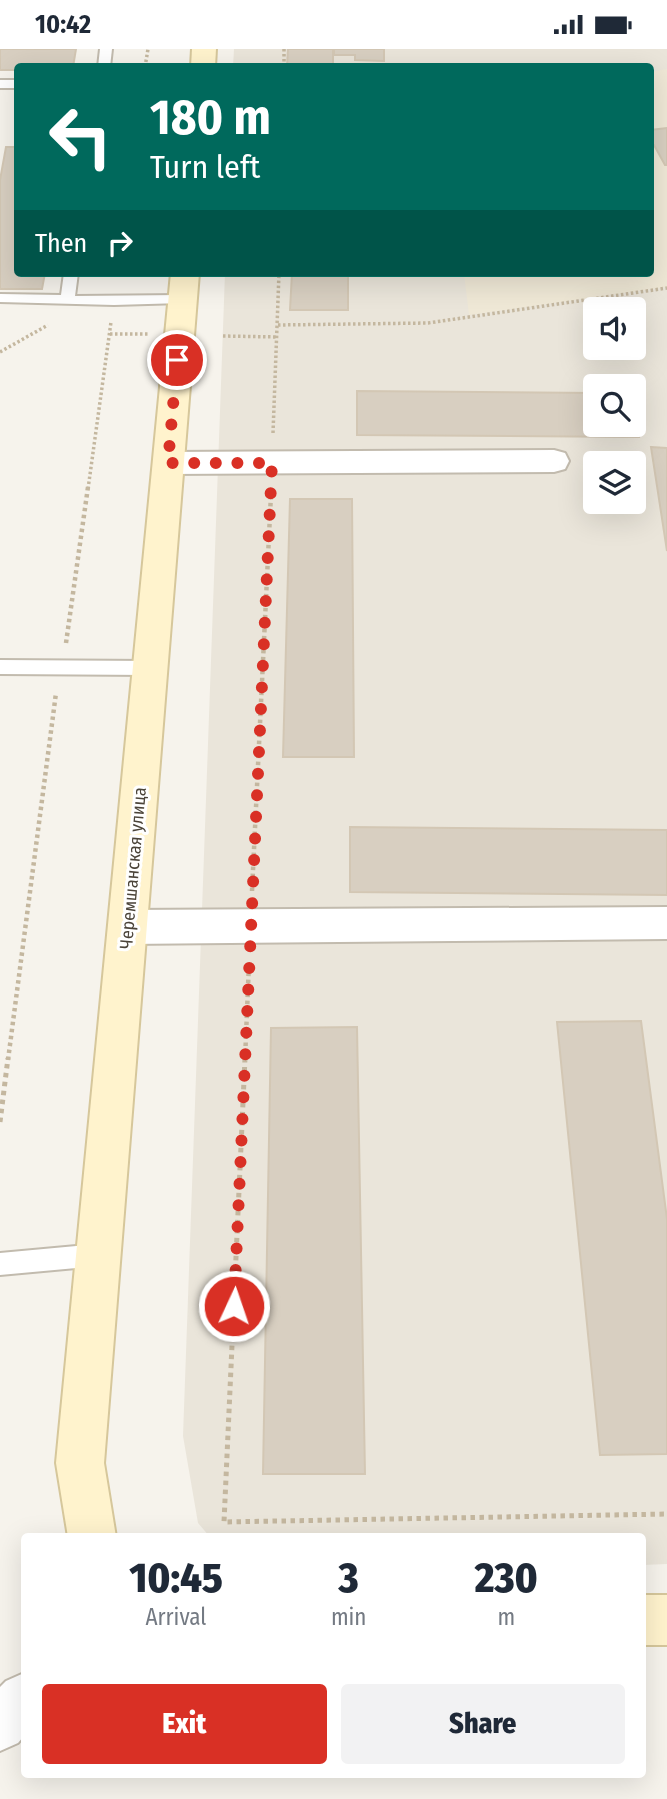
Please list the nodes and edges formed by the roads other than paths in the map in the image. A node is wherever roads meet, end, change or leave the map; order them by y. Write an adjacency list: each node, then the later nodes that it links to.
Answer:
1 (70, 277): 4 (lane)
2 (183, 286): 4 (lane); 6 (street, Черемшанская улица)
3 (0, 298): 4 (lane)
4 (67, 299)
5 (554, 461): 6 (street)
6 (168, 463): 8 (street, Черемшанская улица)
7 (0, 667): 8 (lane)
8 (150, 668): 10 (street, Черемшанская улица)
9 (667, 923): 10 (street)
10 (127, 927): 11 (street, Черемшанская улица)
11 (98, 1255): 12 (lane); 13 (street, Черемшанская улица)
12 (0, 1264)
13 (91, 1533)
14 (646, 1620): 15 (street)
15 (667, 1620)
16 (21, 1702): 17 (street)
17 (0, 1725)

